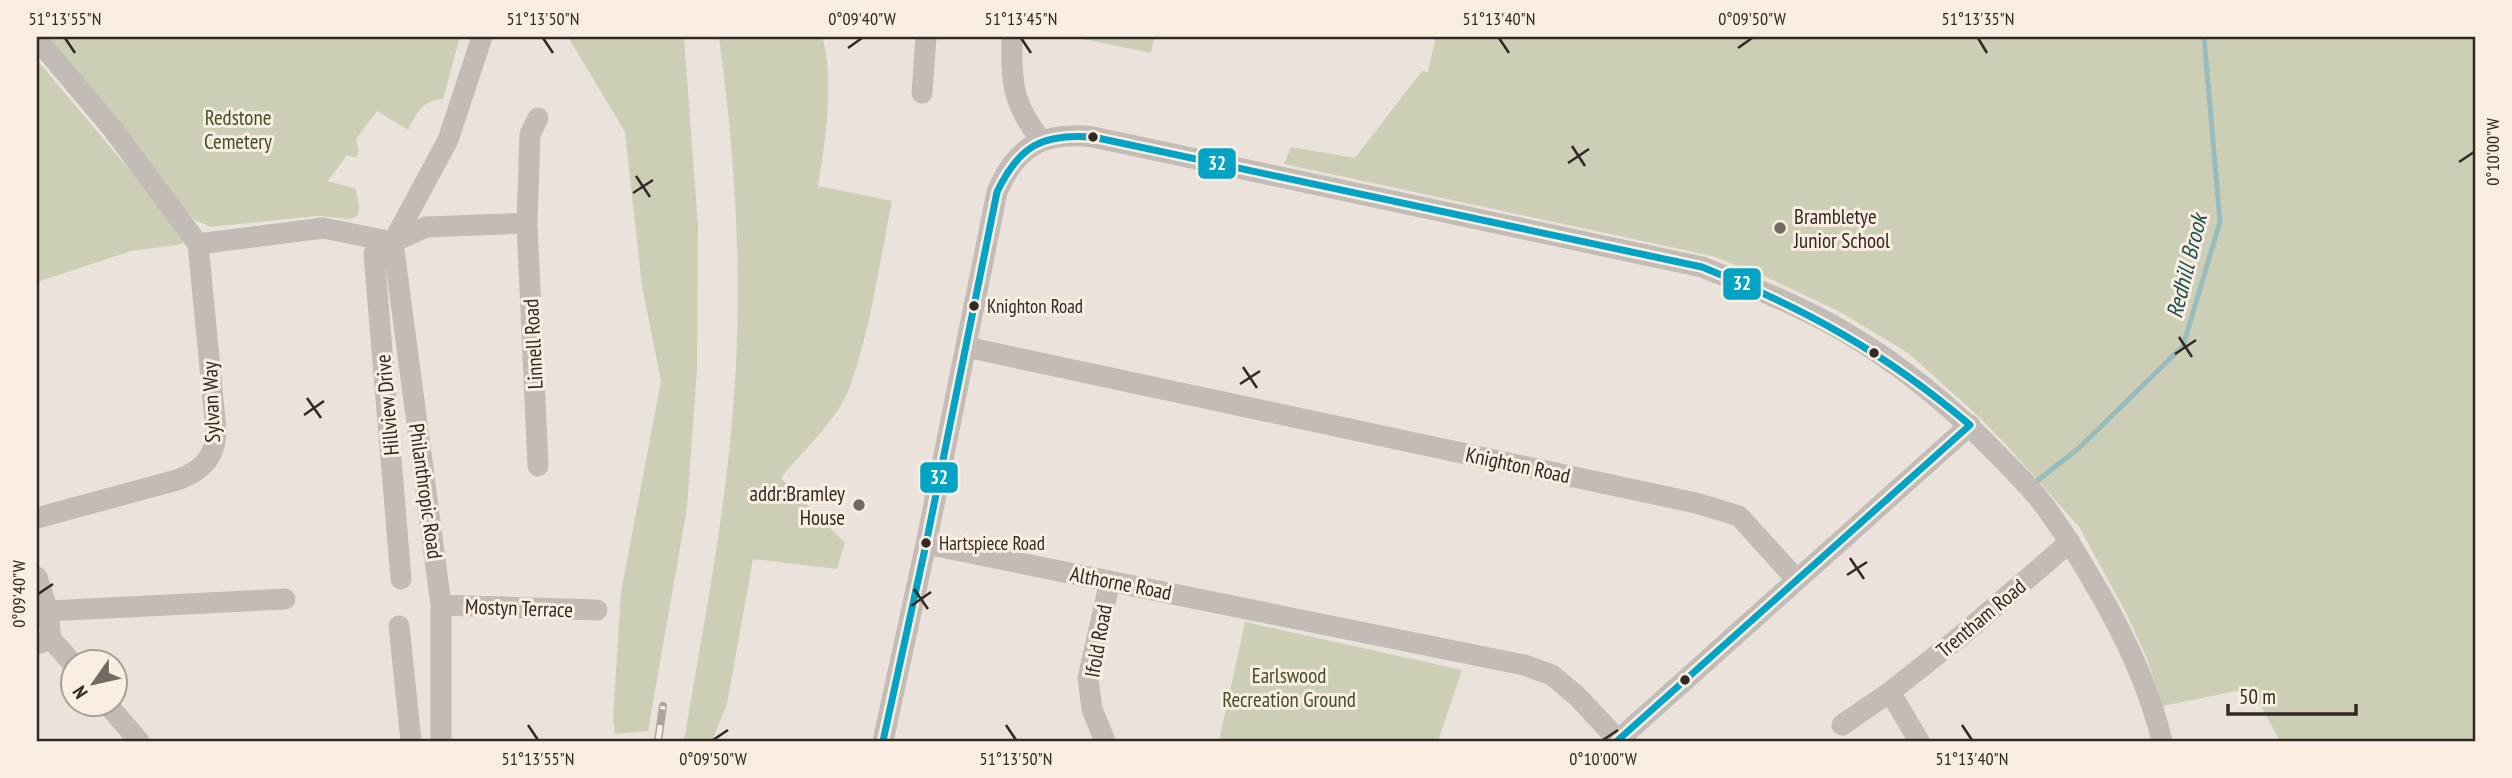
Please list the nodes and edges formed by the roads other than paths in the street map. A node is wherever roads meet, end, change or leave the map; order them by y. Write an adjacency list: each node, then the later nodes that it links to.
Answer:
1 (482, 37): 9 (street)
2 (926, 37): 5 (street)
3 (1012, 37): 7 (street)
4 (37, 39): 10 (street)
5 (922, 93)
6 (538, 118): 8 (street, Linnell Road)
7 (1041, 140): 11 (street); 12 (street)
8 (527, 223): 9 (street); 13 (street, Linnell Road)
9 (393, 242): 10 (street); 18 (street, Hillview Drive); 22 (street, Philanthropic Road)
10 (198, 244): 14 (street, Sylvan Way)
11 (965, 347): 16 (street); 19 (street, Knighton Road)
12 (1970, 425): 15 (street); 19 (street)
13 (538, 466)
14 (37, 518)
15 (2070, 542): 28 (street, Trentham Road); 38 (street)
16 (926, 544): 20 (street, Althorne Road); 34 (street)
17 (37, 578): 23 (street)
18 (401, 579)
19 (1797, 580): 36 (street)
20 (1110, 581): 35 (street, Ifold Road); 36 (street, Althorne Road)
21 (285, 599): 23 (street)
22 (441, 604): 24 (street, Mostyn Terrace); 33 (street, Philanthropic Road)
23 (48, 611): 26 (street)
24 (597, 611)
25 (399, 626): 32 (street)
26 (44, 642): 27 (street)
27 (60, 654)
28 (1890, 692): 30 (street, Trentham Road); 37 (street)
29 (119, 718): 31 (street)
30 (1842, 725)
31 (139, 741)
32 (411, 741)
33 (441, 741)
34 (883, 741)
35 (1105, 741)
36 (1617, 741)
37 (1919, 741)
38 (2162, 741)

